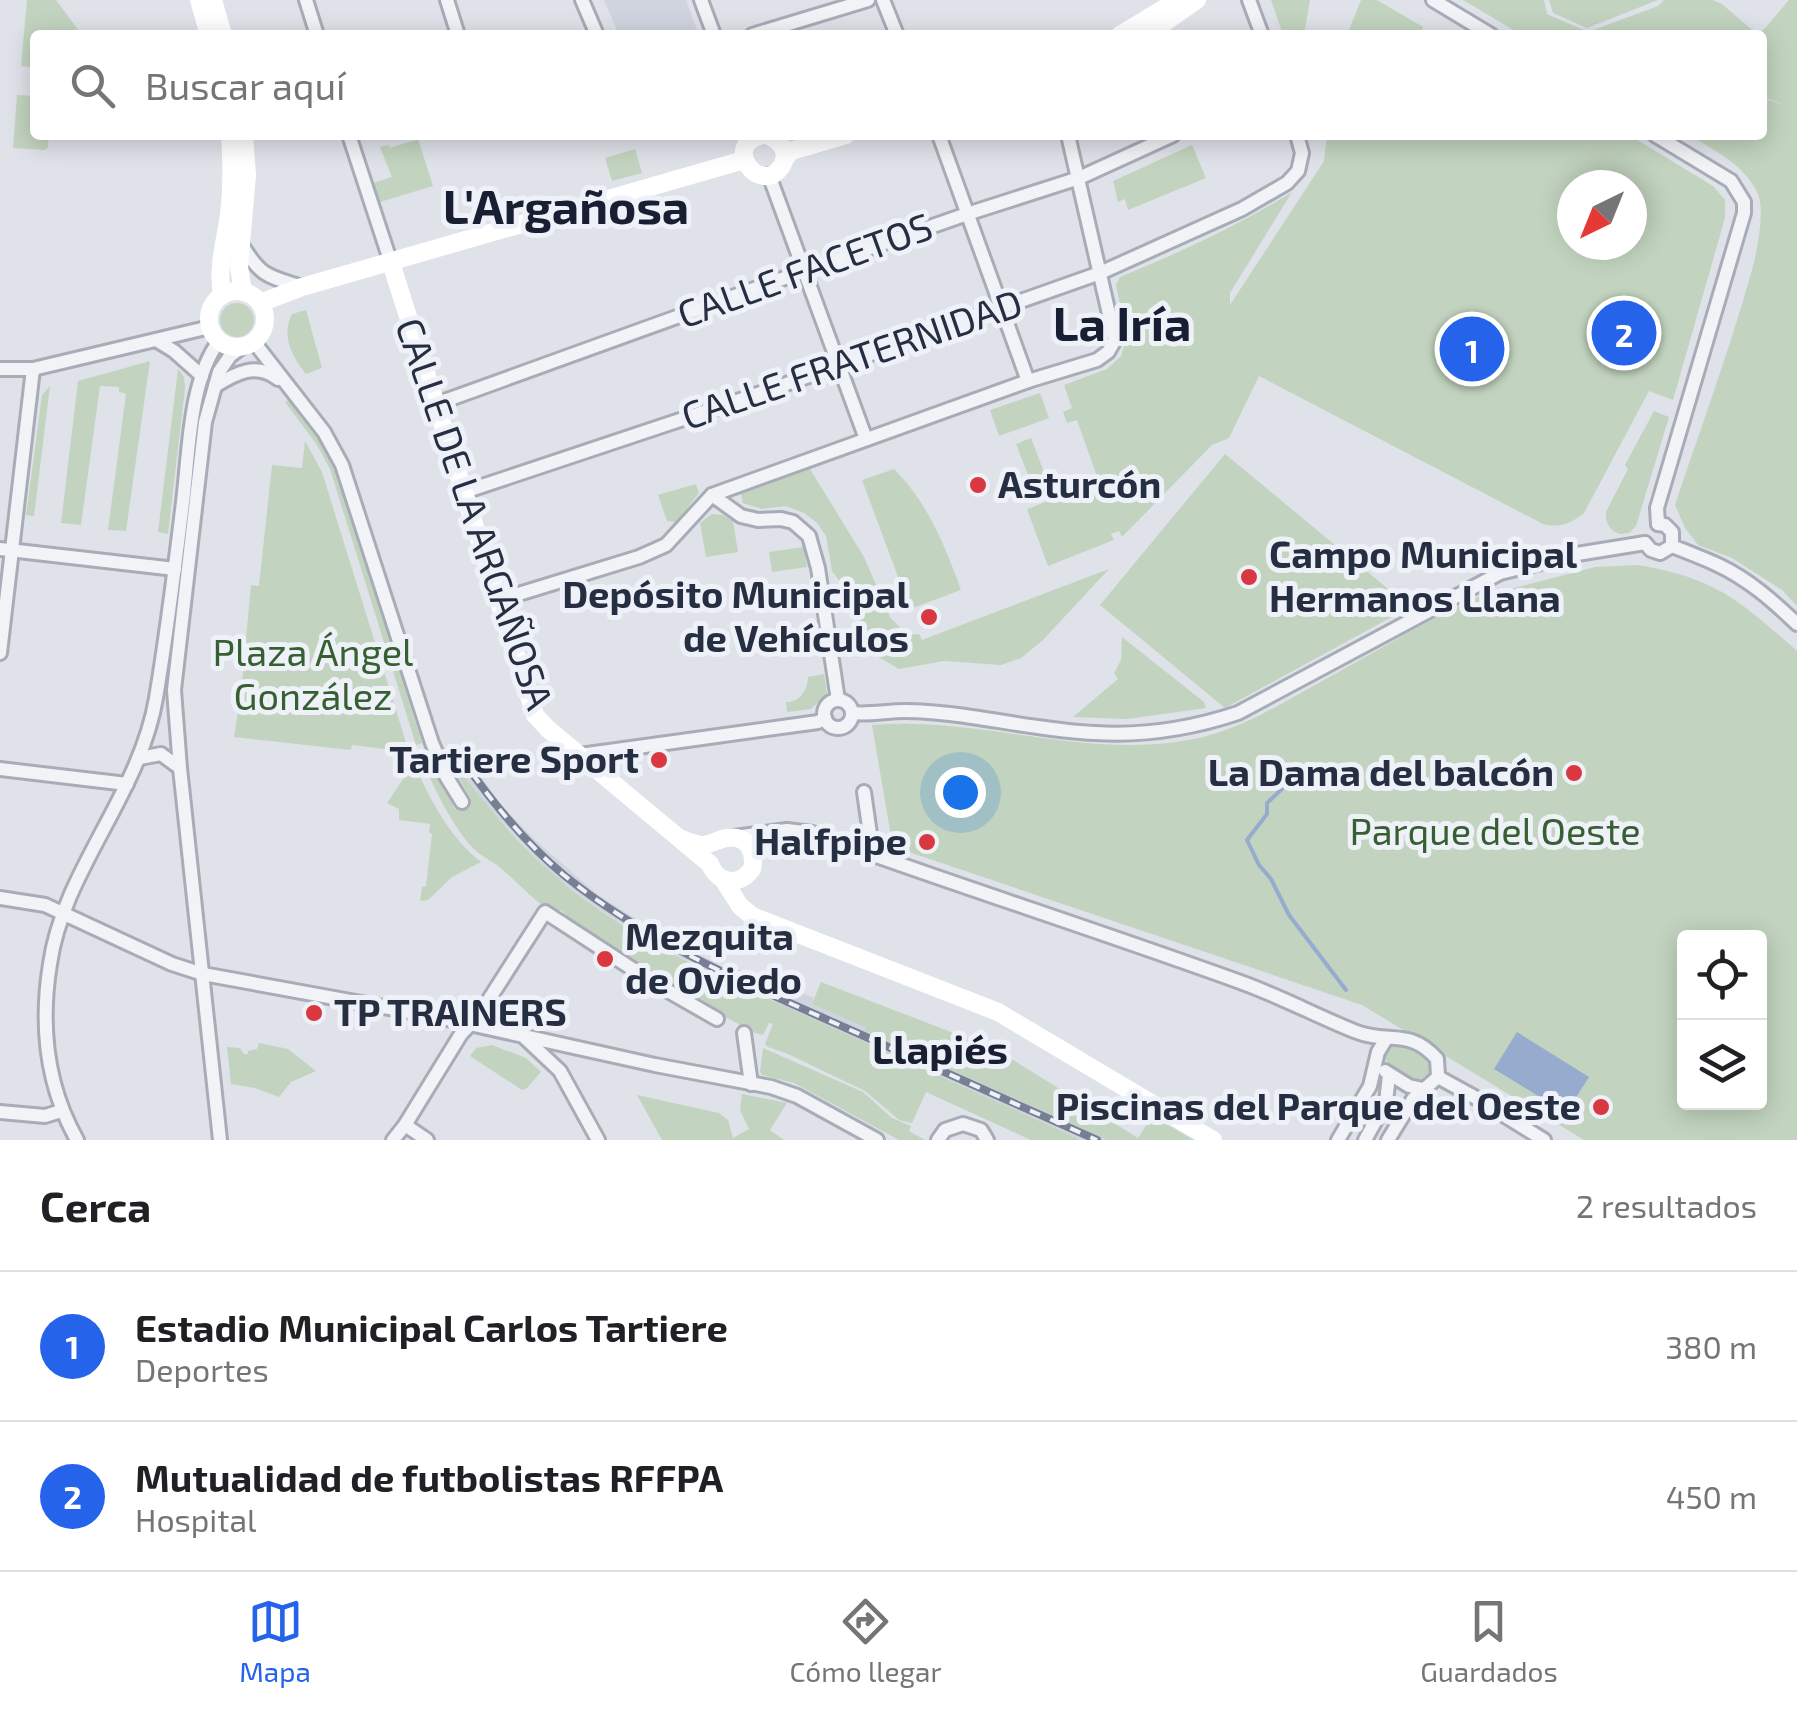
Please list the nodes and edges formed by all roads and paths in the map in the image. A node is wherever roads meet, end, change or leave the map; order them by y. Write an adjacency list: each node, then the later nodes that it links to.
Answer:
1 (199, 0): 14 (main road)
2 (213, 0): 15 (main road)
3 (306, 0): 16 (street)
4 (447, 0): 17 (street)
5 (582, 0): 18 (street)
6 (701, 0): 19 (street)
7 (868, 0): 13 (street)
8 (884, 0): 21 (street)
9 (1178, 0): 22 (main road)
10 (1197, 0): 23 (main road)
11 (1250, 0): 24 (street)
12 (1434, 0): 25 (street)
13 (837, 4): 20 (street)
14 (208, 30)
15 (222, 30)
16 (316, 30)
17 (456, 30)
18 (595, 30)
19 (712, 30)
20 (766, 30)
21 (895, 30)
22 (1128, 30)
23 (1154, 30)
24 (1260, 30)
25 (1483, 30)
26 (230, 140): 46 (main road)
27 (244, 140): 40 (main road)
28 (351, 140): 41 (street, CALLE DE LA ARGAÑOSA)
29 (767, 140): 30 (main road); 36 (main road); 37 (main road)
30 (829, 140)
31 (941, 140): 39 (street)
32 (1069, 140): 38 (street)
33 (1162, 140): 38 (street, CALLE FACETOS)
34 (1298, 140): 43 (street, CALLE FRATERNIDAD)
35 (1664, 140): 63 (street)
36 (744, 160): 37 (main road); 41 (main road)
37 (768, 176): 42 (street)
38 (1079, 178): 39 (street, CALLE FACETOS); 43 (street)
39 (967, 214): 42 (street, CALLE FACETOS); 48 (street)
40 (240, 242): 44 (street); 45 (main road)
41 (391, 263): 44 (main road); 59 (main road, CALLE DE LA ARGAÑOSA)
42 (804, 270): 52 (street); 59 (street, CALLE FACETOS)
43 (1100, 273): 48 (street, CALLE FRATERNIDAD); 56 (street)
44 (302, 287): 47 (main road)
45 (243, 292): 46 (main road); 47 (main road)
46 (222, 295): 49 (main road)
47 (260, 304): 51 (main road)
48 (1002, 309): 52 (street, CALLE FRATERNIDAD); 56 (street)
49 (214, 334): 50 (street); 51 (main road); 55 (street)
50 (156, 340): 54 (street); 55 (street)
51 (248, 344): 57 (street); 58 (street)
52 (838, 364): 60 (street); 61 (street, CALLE FRATERNIDAD)
53 (0, 369): 54 (street)
54 (32, 370): 66 (street)
55 (202, 376): 67 (street)
56 (1028, 381): 60 (street)
57 (214, 387): 58 (street); 76 (street)
58 (292, 390): 80 (street)
59 (436, 404): 61 (main road, CALLE DE LA ARGAÑOSA)
60 (866, 439): 62 (street)
61 (464, 492): 68 (main road, CALLE DE LA ARGAÑOSA)
62 (712, 495): 68 (street); 71 (street)
63 (1658, 524): 64 (street); 65 (street)
64 (1646, 543): 65 (street); 72 (street)
65 (1672, 546): 69 (street)
66 (6, 550): 67 (street); 70 (street)
67 (175, 570): 75 (street)
68 (499, 600): 74 (main road, CALLE DE LA ARGAÑOSA)
69 (1797, 624)
70 (0, 653)
71 (838, 700): 72 (street); 73 (street)
72 (852, 713): 73 (street)
73 (825, 718): 74 (street)
74 (580, 755): 81 (main road, CALLE DE LA ARGAÑOSA)
75 (140, 758): 76 (street); 78 (street)
76 (180, 768): 88 (street)
77 (0, 770): 78 (street)
78 (127, 784): 87 (street)
79 (864, 792): 83 (street)
80 (462, 802)
81 (679, 838): 82 (main road); 84 (main road, CALLE DE LA ARGAÑOSA)
82 (724, 840): 83 (street); 84 (main road); 85 (main road)
83 (874, 855): 93 (street)
84 (710, 864): 85 (main road)
85 (724, 880): 113 (main road)
86 (0, 898): 87 (street)
87 (64, 915): 88 (street); 102 (street)
88 (203, 974): 90 (street); 106 (street)
89 (717, 1019): 90 (street)
90 (471, 1024): 92 (street); 104 (street)
91 (744, 1033): 99 (street)
92 (522, 1036): 94 (street); 96 (street)
93 (1386, 1039): 95 (street); 98 (street)
94 (590, 1051): 96 (street); 99 (street)
95 (1377, 1058): 97 (street); 114 (street)
96 (560, 1072): 109 (street)
97 (1389, 1075): 100 (street); 101 (street)
98 (1438, 1077): 100 (street); 117 (street)
99 (751, 1084): 110 (street)
100 (1416, 1087): 101 (street); 116 (street)
101 (1386, 1102): 115 (street)
102 (62, 1111): 103 (street); 105 (street)
103 (0, 1112)
104 (405, 1126): 107 (street); 108 (street)
105 (77, 1140)
106 (220, 1140)
107 (393, 1140)
108 (427, 1140)
109 (598, 1140)
110 (876, 1140)
111 (938, 1140): 112 (street)
112 (987, 1140)
113 (1213, 1140)
114 (1338, 1140)
115 (1365, 1140)
116 (1388, 1140)
117 (1544, 1140)

